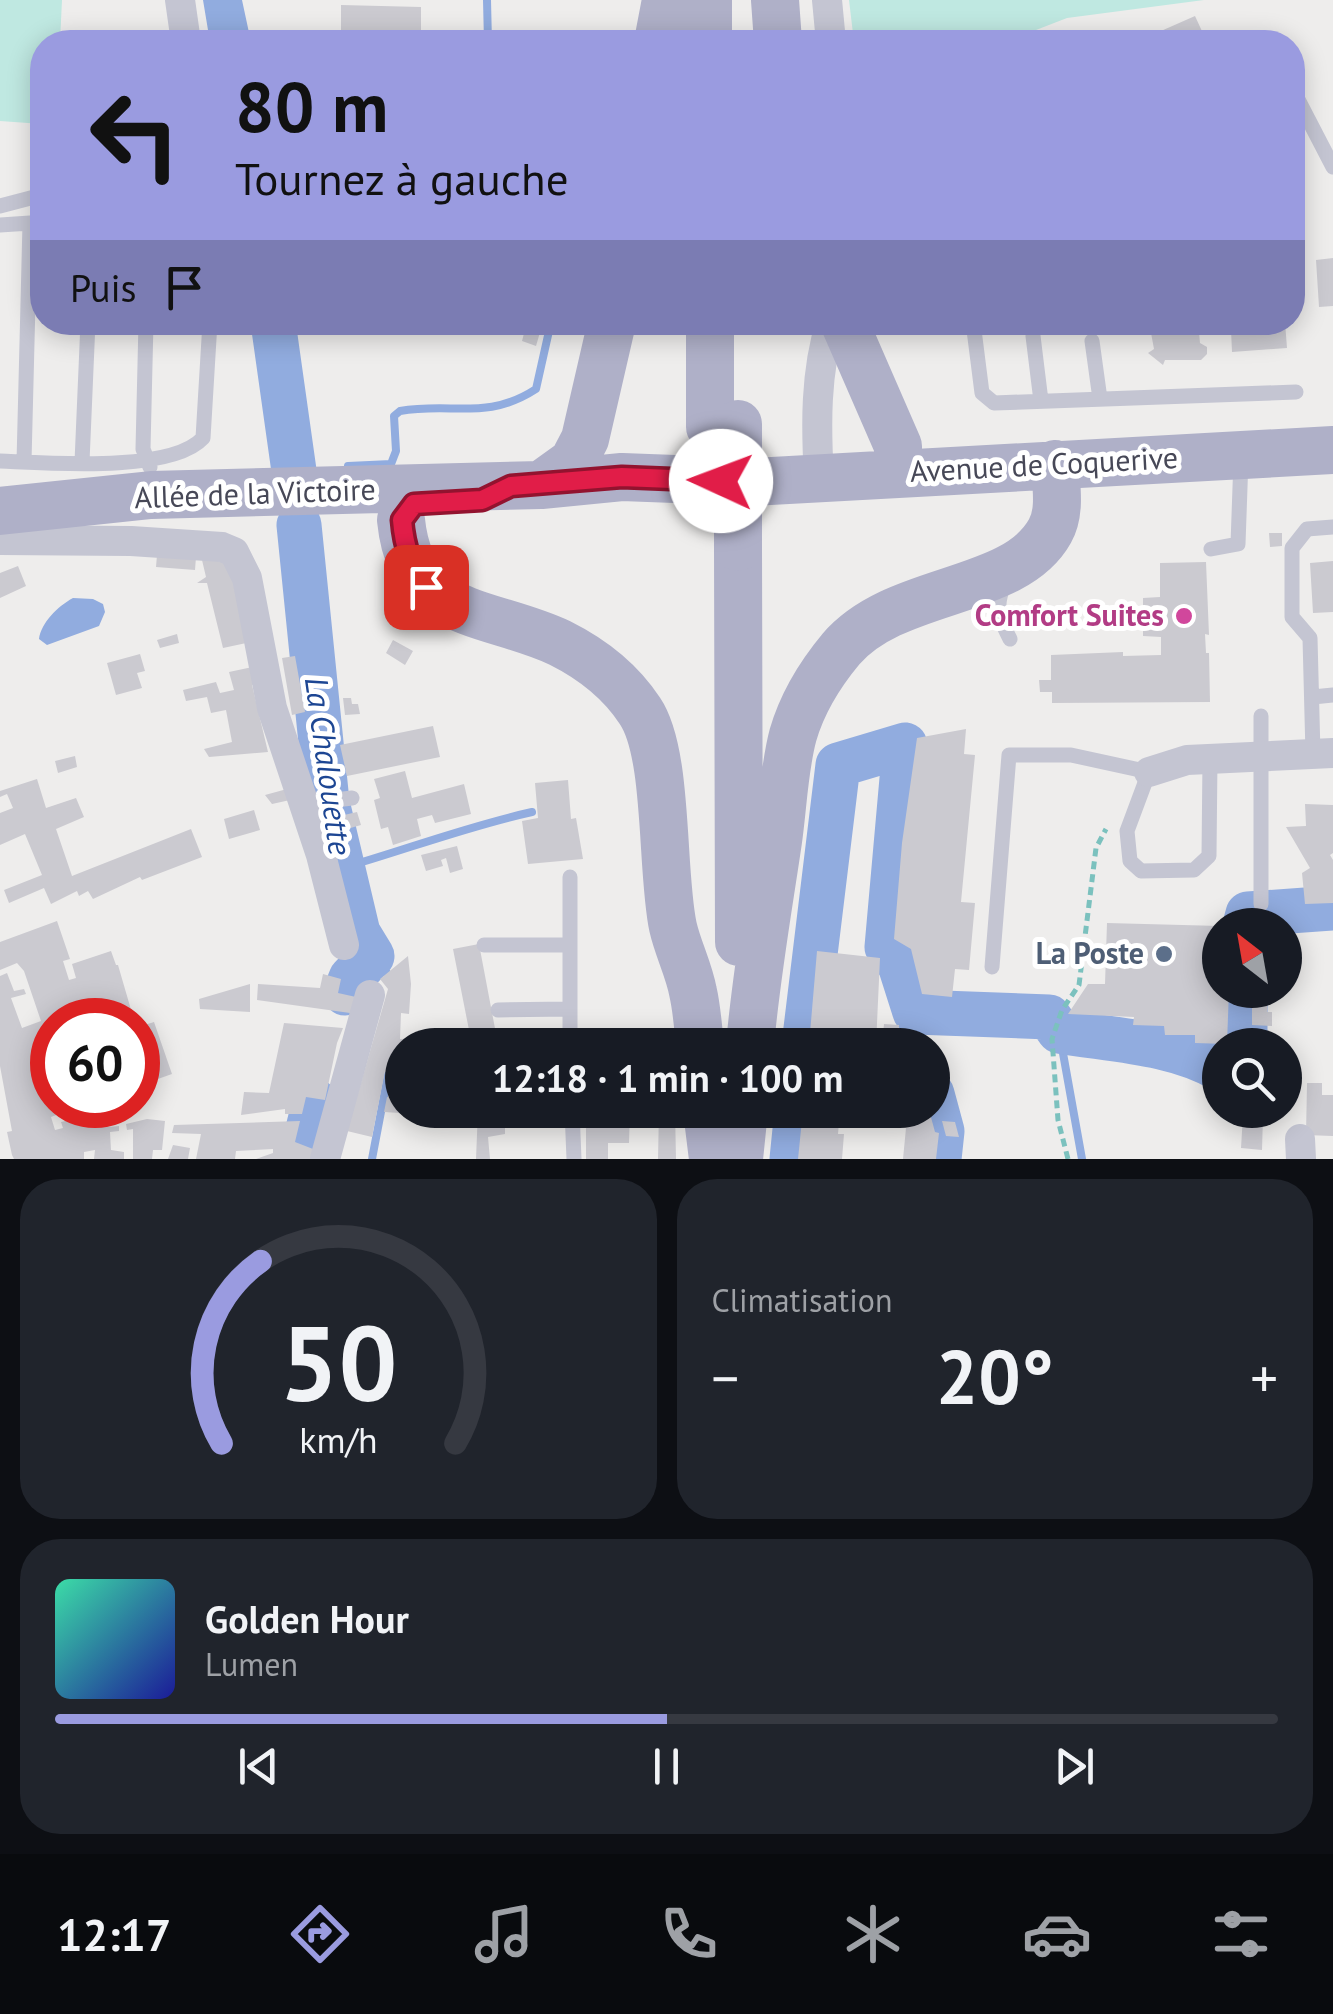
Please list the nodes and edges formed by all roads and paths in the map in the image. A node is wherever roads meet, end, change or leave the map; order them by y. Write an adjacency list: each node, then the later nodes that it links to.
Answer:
1 (180, 0): 7 (street)
2 (666, 0): 8 (main road)
3 (708, 0): 9 (main road)
4 (738, 0): 10 (main road)
5 (775, 0): 11 (main road)
6 (827, 0): 12 (street)
7 (184, 30)
8 (660, 30)
9 (708, 30)
10 (738, 30)
11 (777, 30)
12 (830, 30)
13 (1305, 113): 14 (lane)
14 (1333, 167)
15 (30, 198): 16 (lane)
16 (0, 206)
17 (0, 225): 18 (lane)
18 (30, 226)
19 (30, 335): 38 (lane)
20 (87, 335): 39 (lane)
21 (146, 335): 42 (lane)
22 (209, 335): 42 (lane)
23 (712, 335): 34 (main road)
24 (736, 335): 34 (main road)
25 (828, 335): 43 (street)
26 (850, 335): 41 (main road)
27 (975, 335): 33 (lane)
28 (1033, 336): 33 (lane)
29 (609, 340): 45 (main road); 46 (main road)
30 (1092, 341): 32 (lane)
31 (1296, 392): 32 (lane)
32 (1100, 399): 33 (lane)
33 (1042, 401)
34 (724, 426): 51 (main road)
35 (1333, 450): 36 (main road, Avenue de Coquerive)
36 (1241, 455): 40 (main road, Avenue de Coquerive); 52 (lane)
37 (0, 461): 38 (lane)
38 (24, 462): 39 (lane)
39 (82, 462): 42 (lane)
40 (1055, 464): 41 (main road, Avenue de Coquerive); 53 (main road)
41 (898, 472): 43 (main road, Avenue de Coquerive)
42 (151, 478): 45 (main road, Allée de la Victoire); 47 (main road, Allée de la Victoire)
43 (819, 479): 44 (main road, Avenue de Coquerive)
44 (754, 482): 46 (main road, Allée de la Victoire)
45 (526, 485): 46 (main road, Allée de la Victoire); 48 (main road, Allée de la Victoire)
46 (636, 489): 48 (main road, Allée de la Victoire)
47 (0, 513): 48 (main road, Allée de la Victoire)
48 (402, 520): 75 (main road)
49 (1333, 527): 56 (lane)
50 (0, 540): 63 (street)
51 (722, 548): 76 (main road); 77 (main road)
52 (1210, 549)
53 (1018, 566): 54 (lane); 78 (main road)
54 (1010, 640)
55 (1333, 695): 56 (lane)
56 (1313, 697): 58 (lane)
57 (1261, 716): 59 (lane)
58 (1323, 753): 59 (street)
59 (1261, 758): 60 (street); 66 (lane)
60 (1210, 760): 61 (street); 61 (lane)
61 (1148, 772): 70 (lane)
62 (352, 798): 63 (lane)
63 (302, 804): 68 (street)
64 (1112, 817): 86 (path)
65 (570, 878): 69 (lane)
66 (1261, 904)
67 (484, 944): 69 (lane)
68 (344, 945)
69 (570, 945): 72 (lane)
70 (992, 968)
71 (370, 995): 82 (street)
72 (569, 1009): 73 (lane); 74 (lane)
73 (498, 1010)
74 (570, 1028)
75 (698, 1028)
76 (712, 1028)
77 (738, 1028)
78 (751, 1028)
79 (573, 1128): 83 (lane)
80 (711, 1128): 84 (main road)
81 (740, 1128): 85 (main road)
82 (325, 1159)
83 (574, 1159)
84 (713, 1159)
85 (739, 1159)
86 (1068, 1159)

